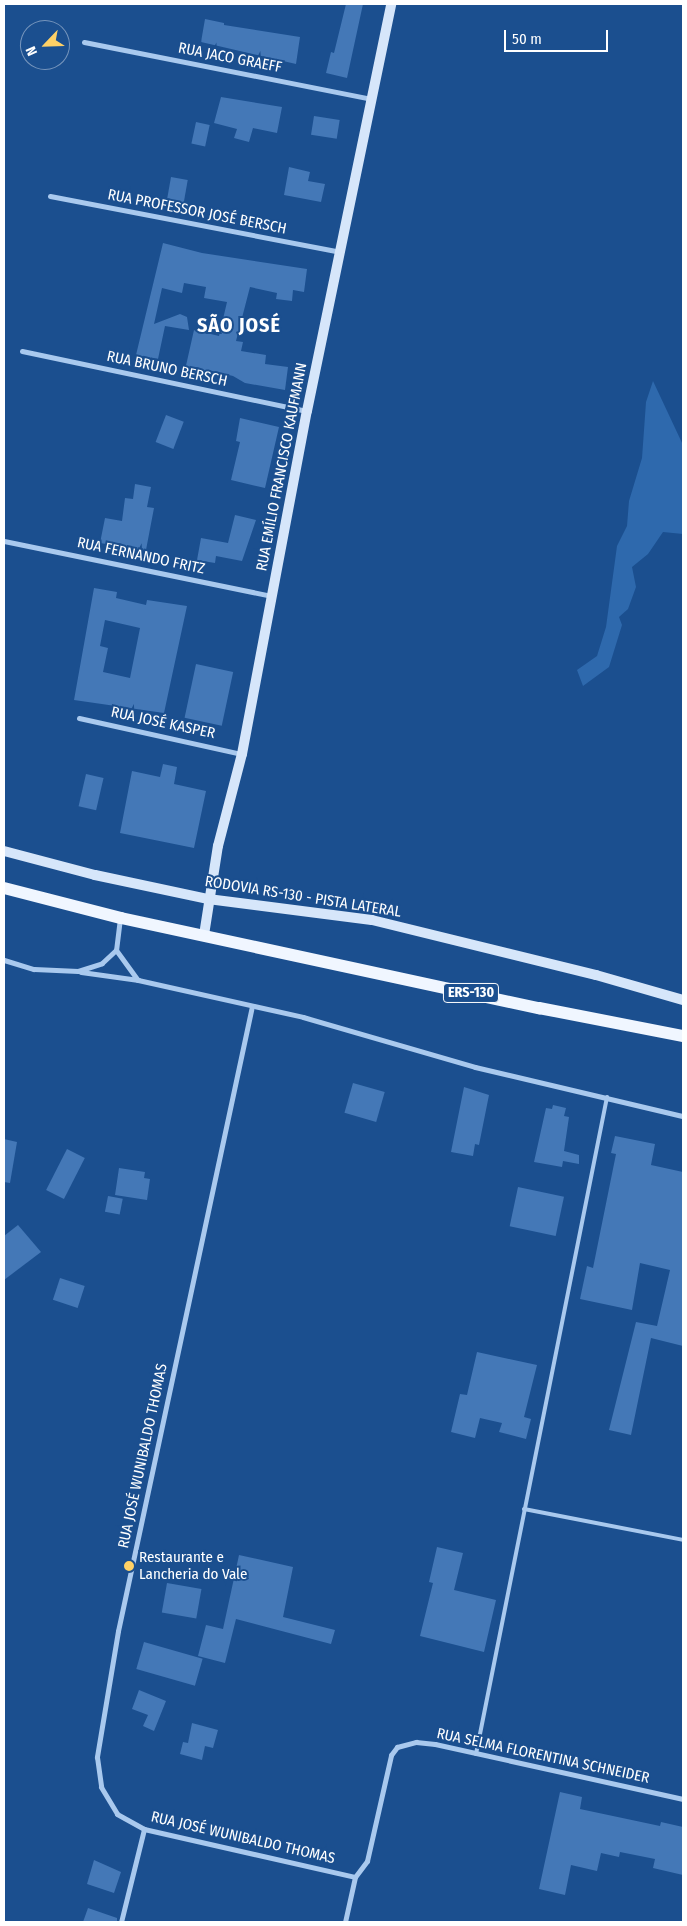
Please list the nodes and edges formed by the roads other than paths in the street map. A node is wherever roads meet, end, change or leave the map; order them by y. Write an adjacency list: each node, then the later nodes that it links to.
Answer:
1 (391, 4): 3 (street, RUA EMÍLIO FRANCISCO KAUFMANN)
2 (84, 42): 3 (street, RUA JACO GRAEFF)
3 (372, 99): 5 (street, RUA EMÍLIO FRANCISCO KAUFMANN)
4 (50, 196): 5 (street, RUA PROFESSOR JOSÉ BERSCH)
5 (340, 252): 7 (street, RUA EMÍLIO FRANCISCO KAUFMANN)
6 (22, 351): 7 (street, RUA BRUNO BERSCH)
7 (307, 411): 9 (street, RUA EMÍLIO FRANCISCO KAUFMANN)
8 (4, 541): 9 (street, RUA FERNANDO FRITZ)
9 (272, 596): 11 (street, RUA EMÍLIO FRANCISCO KAUFMANN)
10 (80, 718): 11 (street, RUA JOSÉ KASPER)
11 (242, 754): 14 (street, RUA EMÍLIO FRANCISCO KAUFMANN)
12 (4, 851): 14 (street, RODOVIA RS-130 - PISTA LATERAL)
13 (4, 888): 15 (main road, ERS-130)
14 (208, 899): 16 (street, RUA EMÍLIO FRANCISCO KAUFMANN); 21 (street, RODOVIA RS-130 - PISTA LATERAL)
15 (120, 918): 16 (main road, ERS-130); 17 (street)
16 (204, 935): 23 (main road, ERS-130)
17 (116, 950): 19 (street); 20 (street)
18 (4, 960): 19 (street)
19 (78, 972): 20 (street)
20 (138, 980): 22 (street)
21 (683, 1000)
22 (252, 1006): 24 (street); 30 (street, RUA JOSÉ WUNIBALDO THOMAS)
23 (683, 1036)
24 (607, 1096): 25 (street); 26 (lane)
25 (683, 1116)
26 (524, 1509): 27 (lane); 28 (lane)
27 (683, 1540)
28 (476, 1754): 29 (street, RUA SELMA FLORENTINA SCHNEIDER); 31 (street, RUA SELMA FLORENTINA SCHNEIDER)
29 (683, 1799)
30 (144, 1829): 31 (street, RUA JOSÉ WUNIBALDO THOMAS); 32 (street)
31 (355, 1877): 33 (street)
32 (121, 1922)
33 (345, 1922)

